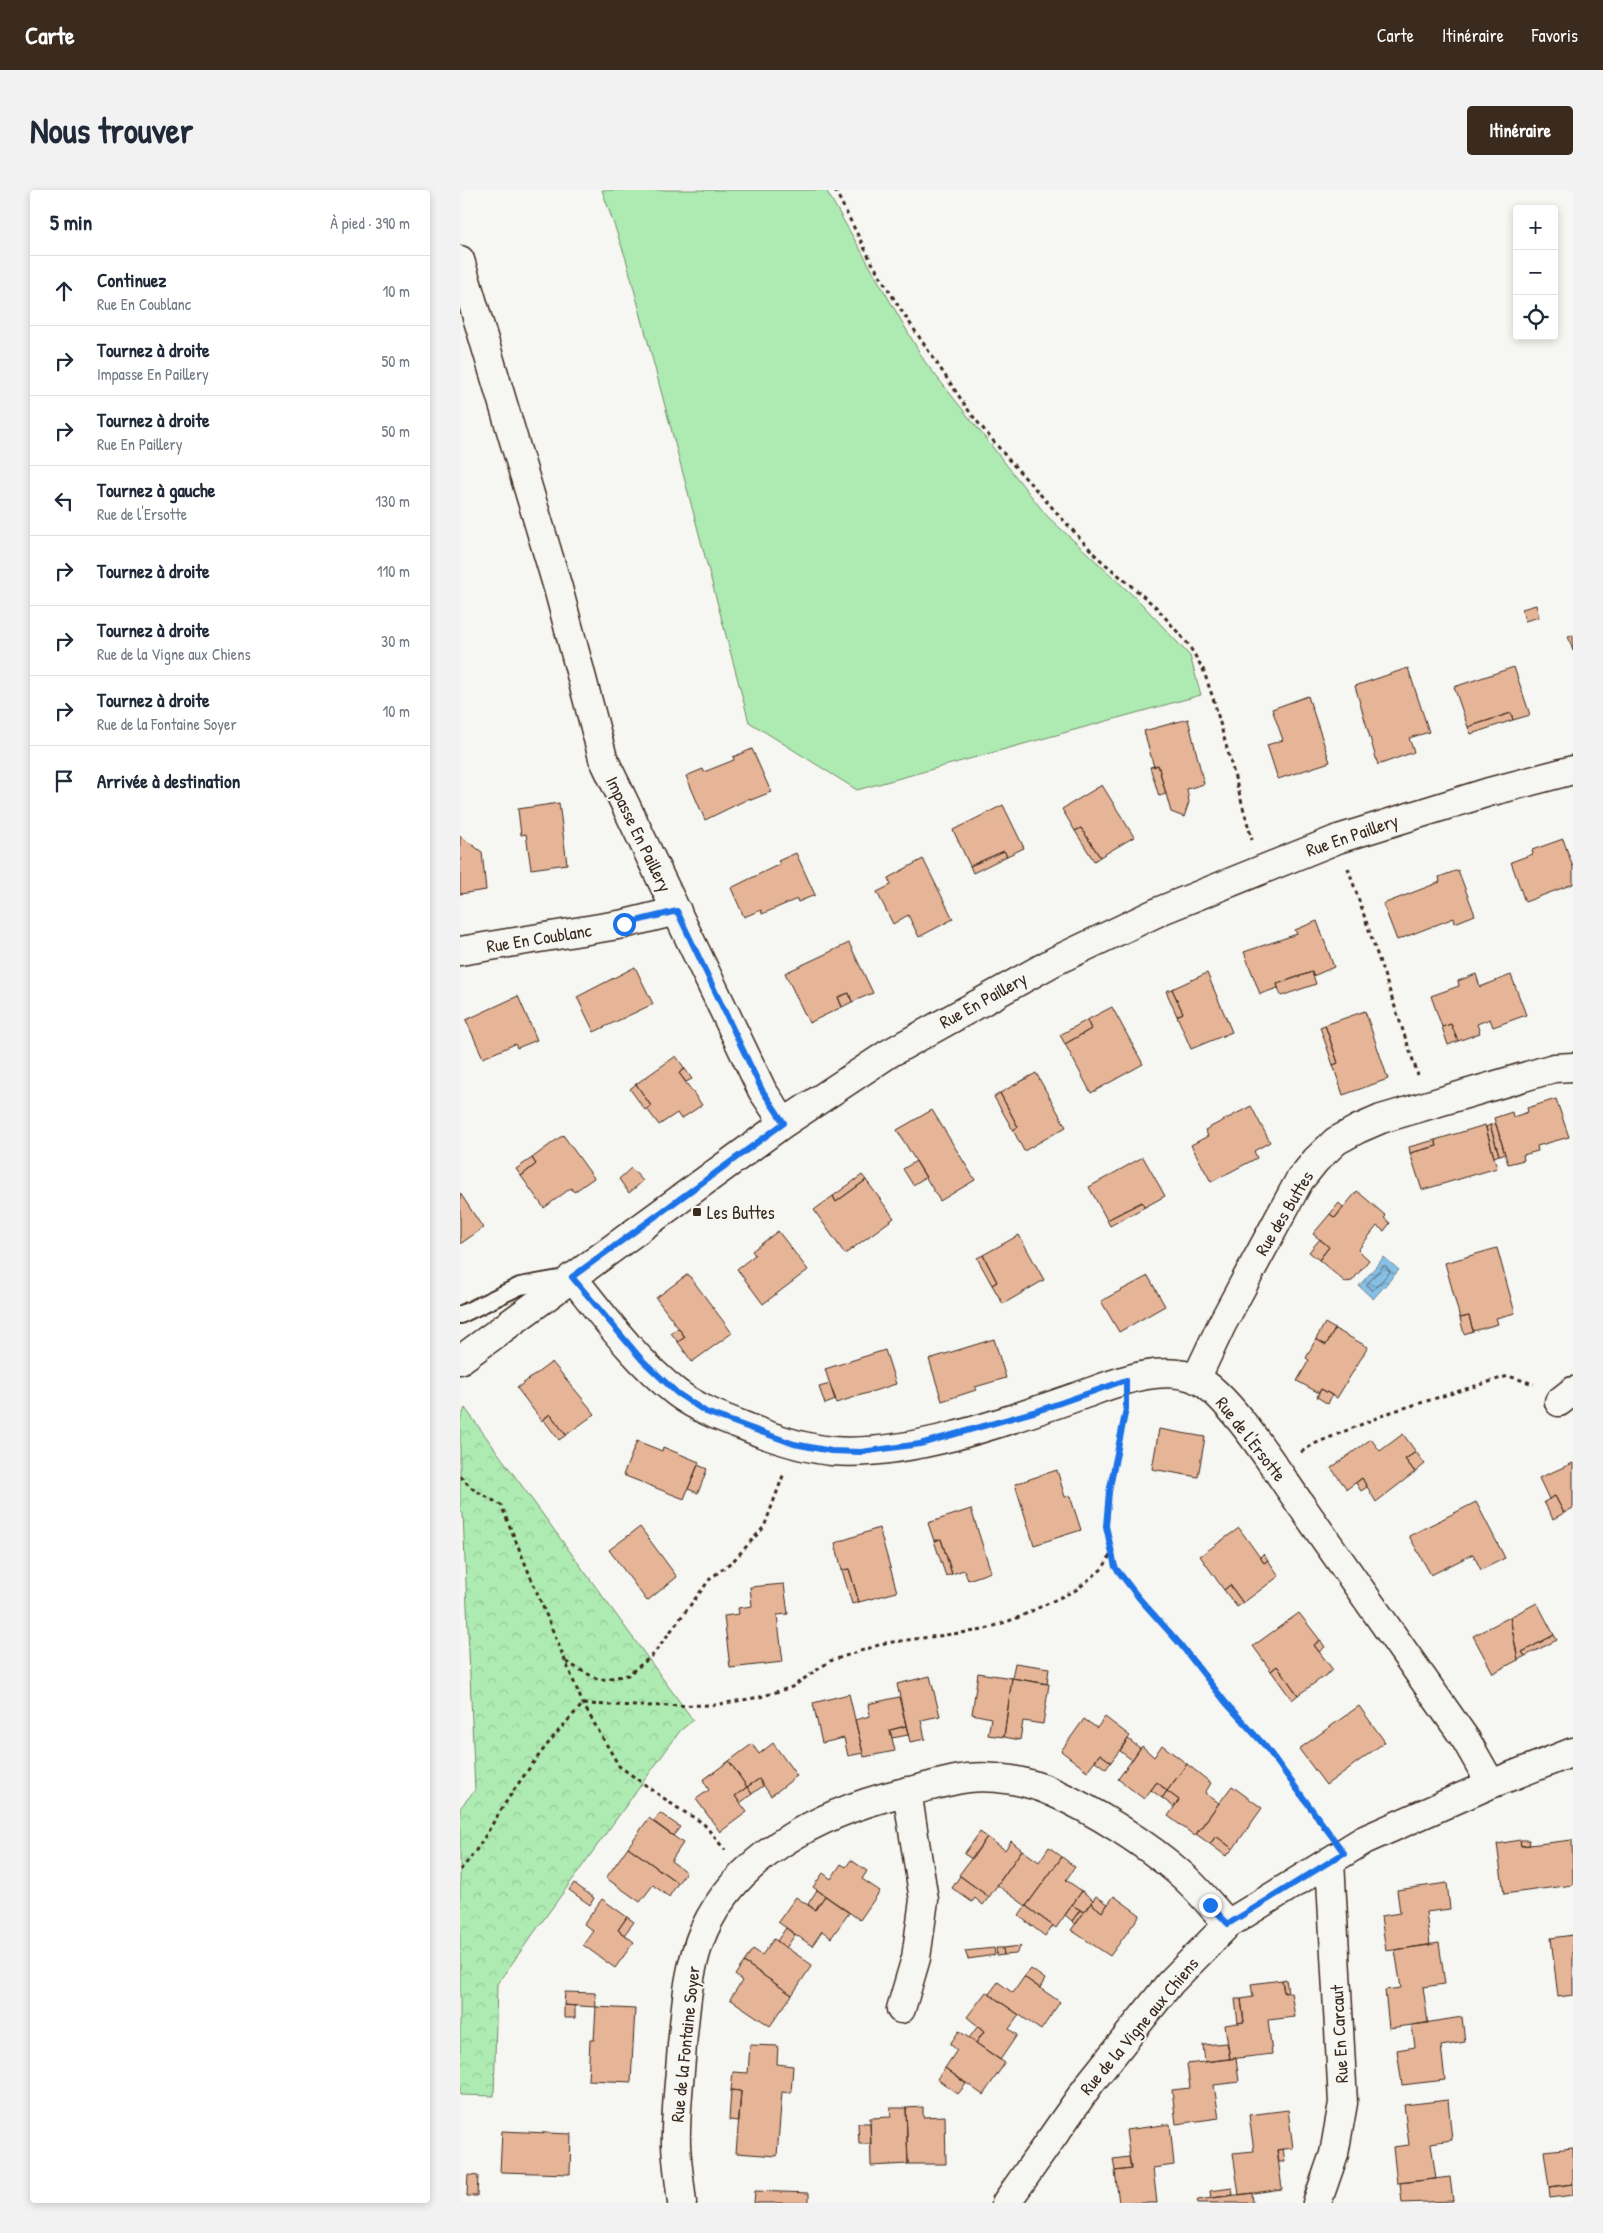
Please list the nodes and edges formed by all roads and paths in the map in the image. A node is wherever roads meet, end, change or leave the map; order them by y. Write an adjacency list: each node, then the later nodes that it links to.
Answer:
1 (835, 190): 5 (path)
2 (460, 260): 6 (street, Impasse En Paillery)
3 (1573, 770): 4 (street, Rue En Paillery)
4 (1338, 839): 5 (street, Rue En Paillery); 9 (path)
5 (1262, 868): 10 (street, Rue En Paillery)
6 (677, 911): 7 (street, Rue En Coublanc); 10 (street, Impasse En Paillery)
7 (460, 951)
8 (1573, 1067): 9 (street, Rue des Buttes)
9 (1428, 1106): 14 (street, Rue des Buttes)
10 (784, 1123): 11 (street, Rue En Paillery)
11 (572, 1277): 12 (lane); 13 (street, Rue En Paillery); 17 (street, Rue de l'Ersotte)
12 (460, 1315)
13 (460, 1360)
14 (1196, 1379): 15 (street, Rue de l'Ersotte); 18 (street, Rue de l'Ersotte)
15 (1126, 1380): 17 (street, Rue de l'Ersotte); 20 (path)
16 (1566, 1396): 18 (path)
17 (794, 1444): 21 (path)
18 (1276, 1469): 24 (street, Rue de l'Ersotte)
19 (460, 1476): 21 (path)
20 (1112, 1552): 22 (path); 26 (path)
21 (566, 1662): 22 (path)
22 (583, 1704): 27 (path); 28 (path)
23 (1573, 1752): 24 (street, Rue de la Vigne aux Chiens)
24 (1491, 1784): 26 (street, Rue de la Vigne aux Chiens)
25 (907, 1791): 28 (street, Rue de la Fontaine Soyer); 29 (street, Rue de la Fontaine Soyer); 30 (street)
26 (1337, 1857): 29 (street, Rue de la Vigne aux Chiens); 33 (street, Rue En Carcaut)
27 (460, 1870)
28 (740, 1878): 31 (street, Rue de la Fontaine Soyer)
29 (1228, 1924): 32 (street, Rue de la Vigne aux Chiens)
30 (900, 2009)
31 (682, 2203)
32 (1006, 2203)
33 (1317, 2203)

